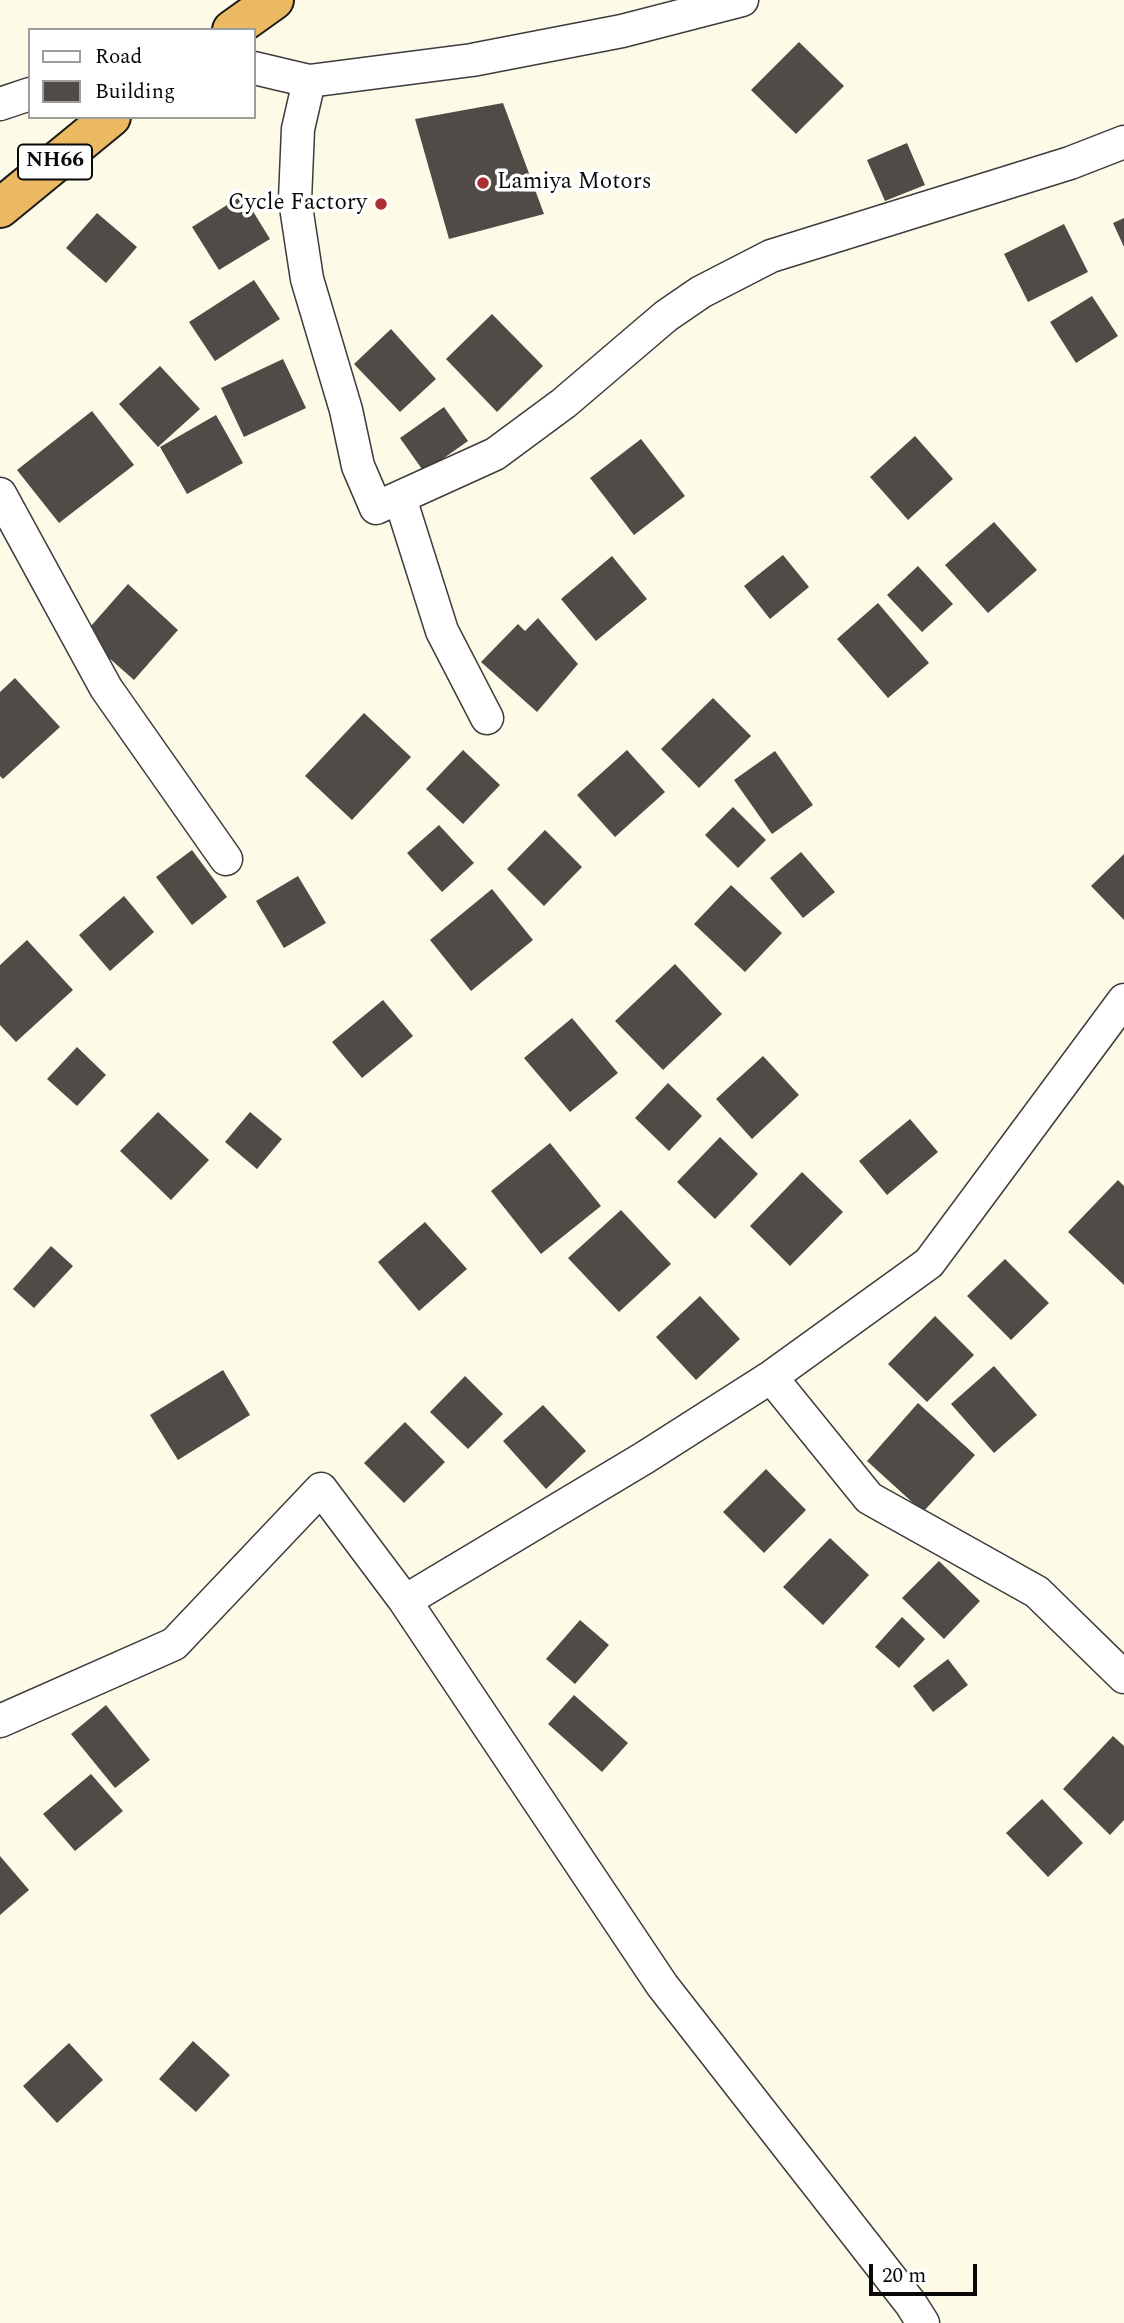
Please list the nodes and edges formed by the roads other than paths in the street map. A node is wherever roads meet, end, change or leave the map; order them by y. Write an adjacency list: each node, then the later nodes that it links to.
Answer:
1 (274, 0): 3 (highway)
2 (742, 0): 5 (street)
3 (235, 28)
4 (256, 68): 5 (street)
5 (309, 81): 12 (street)
6 (28, 95): 7 (street)
7 (0, 104)
8 (109, 119): 10 (highway, NH66)
9 (1124, 142): 12 (street)
10 (0, 208)
11 (0, 494): 14 (street)
12 (400, 498): 13 (street)
13 (487, 718)
14 (226, 859)
15 (1124, 1000): 16 (street)
16 (771, 1377): 17 (street); 18 (street)
17 (405, 1601): 19 (street); 20 (street)
18 (1124, 1677)
19 (0, 1721)
20 (923, 2323)

